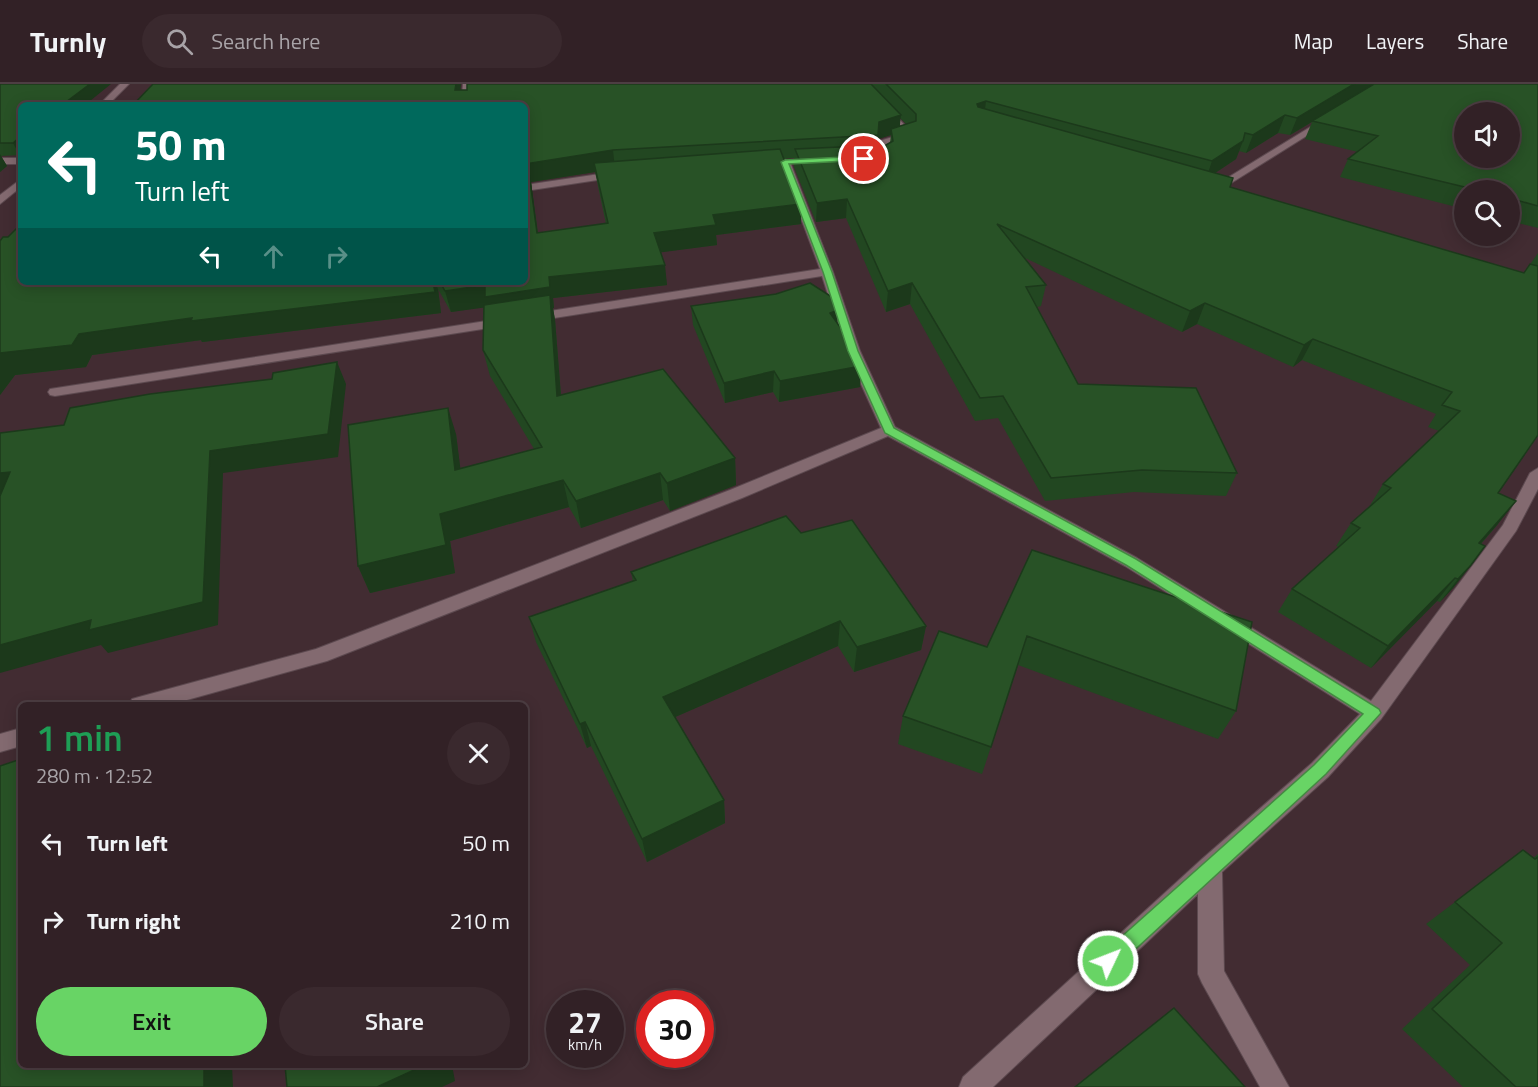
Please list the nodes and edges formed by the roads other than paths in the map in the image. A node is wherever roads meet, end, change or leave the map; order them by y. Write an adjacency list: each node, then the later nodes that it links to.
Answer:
1 (125, 84): 4 (street)
2 (467, 84): 5 (street)
3 (861, 84): 7 (street)
4 (106, 102)
5 (465, 102)
6 (1335, 115): 14 (street)
7 (862, 159)
8 (0, 161): 9 (street)
9 (18, 161)
10 (785, 162): 16 (street)
11 (626, 173): 13 (street)
12 (18, 185): 15 (street)
13 (528, 188)
14 (1228, 191)
15 (0, 201)
16 (827, 272): 17 (street); 18 (street)
17 (55, 392)
18 (889, 430): 20 (street); 21 (street)
19 (1538, 473): 21 (street)
20 (150, 702)
21 (1374, 713): 24 (street)
22 (18, 738): 23 (street)
23 (0, 743)
24 (1210, 867): 25 (street); 26 (street)
25 (973, 1087)
26 (1275, 1087)

